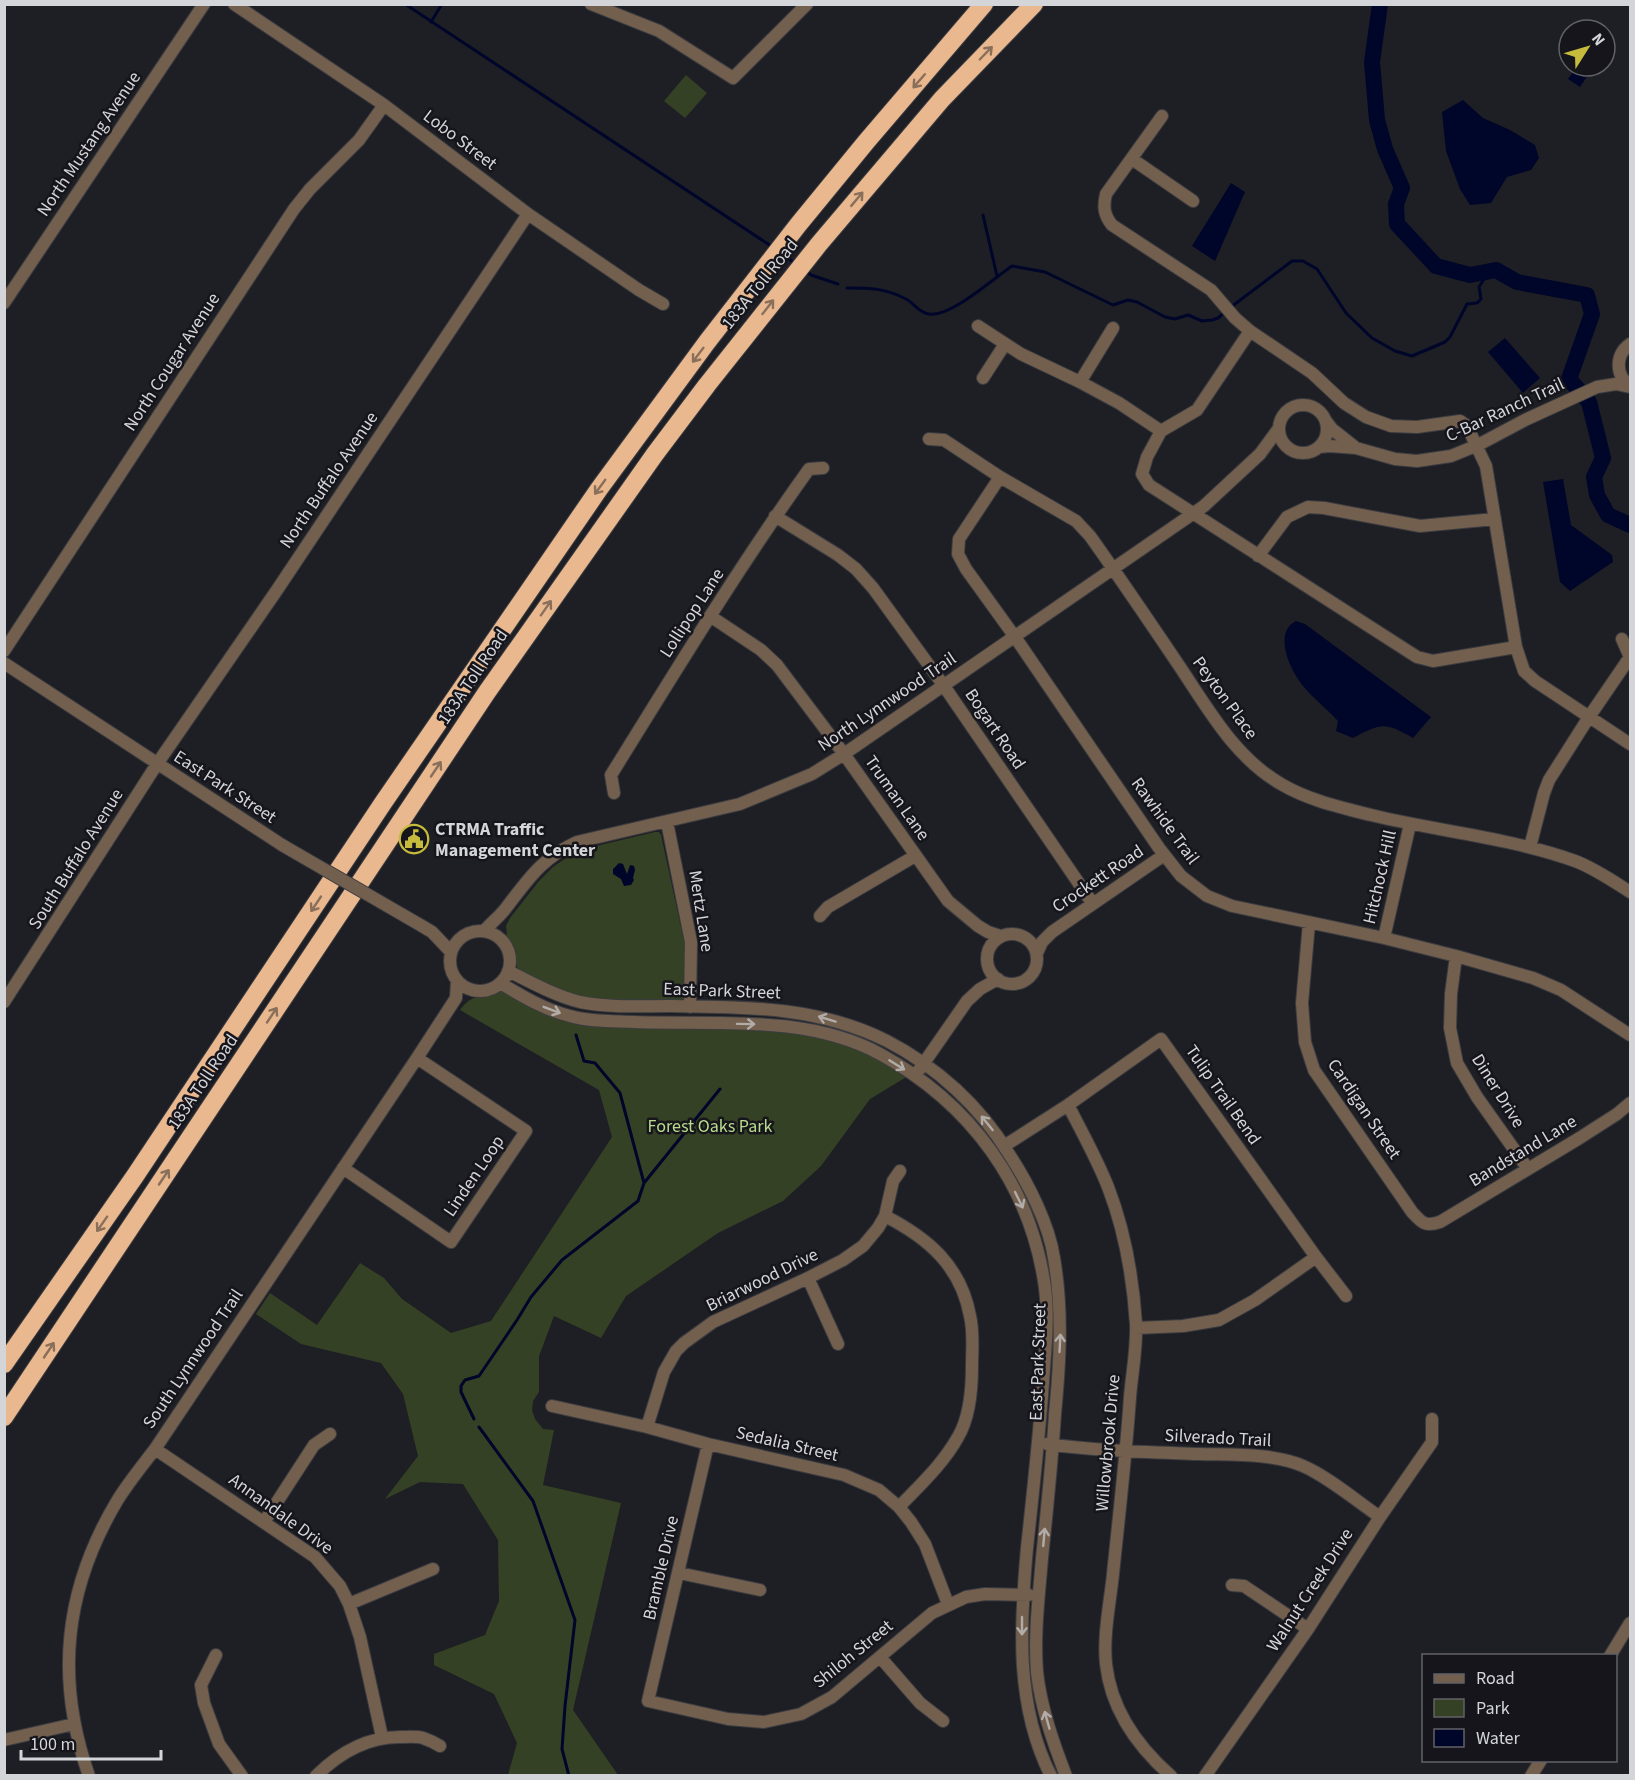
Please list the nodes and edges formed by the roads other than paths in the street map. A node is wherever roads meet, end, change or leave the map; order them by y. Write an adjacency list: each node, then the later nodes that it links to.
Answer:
1 (204, 4): 12 (street, North Mustang Avenue)
2 (234, 4): 7 (street, Lobo Street)
3 (591, 4): 4 (street)
4 (807, 4)
5 (984, 4): 103 (highway, 183A Toll Road, one-way to 103)
6 (1034, 4): 105 (highway, 183A Toll Road, one-way to 6)
7 (384, 105): 11 (street, Lobo Street); 44 (street, North Cougar Avenue)
8 (1162, 116): 9 (street)
9 (1132, 159): 10 (street); 16 (street)
10 (1193, 201)
11 (528, 214): 13 (street, Lobo Street); 51 (street, North Buffalo Avenue)
12 (4, 303)
13 (663, 304)
14 (978, 326): 17 (street)
15 (1113, 328): 21 (street)
16 (1250, 331): 26 (street); 28 (street)
17 (1005, 344): 20 (street); 21 (street)
18 (1630, 344): 19 (street, C-Bar Ranch Trail)
19 (1618, 361): 22 (street, C-Bar Ranch Trail); 23 (street, C-Bar Ranch Trail)
20 (983, 378)
21 (1080, 382): 26 (street)
22 (1630, 386): 23 (street, C-Bar Ranch Trail)
23 (1597, 387): 28 (street, C-Bar Ranch Trail)
24 (1325, 419): 25 (street, C-Bar Ranch Trail); 29 (street); 30 (street, C-Bar Ranch Trail)
25 (1279, 428): 31 (street); 32 (street, North Lynnwood Trail)
26 (1161, 431): 35 (street)
27 (929, 439): 34 (street, Peyton Place)
28 (1478, 445): 30 (street, C-Bar Ranch Trail); 37 (street)
29 (1319, 447): 30 (street, C-Bar Ranch Trail); 31 (street, C-Bar Ranch Trail)
30 (1356, 448)
31 (1290, 449): 32 (street)
32 (1260, 454): 35 (street, North Lynnwood Trail)
33 (823, 468): 36 (street, Lollipop Lane)
34 (1000, 477): 39 (street, Peyton Place); 41 (street, Rawhide Trail)
35 (1192, 514): 38 (street); 39 (street, North Lynnwood Trail)
36 (775, 516): 40 (street, Lollipop Lane); 47 (street, Bogart Road)
37 (1495, 519): 38 (street); 43 (street)
38 (1258, 556): 43 (street)
39 (1114, 568): 41 (street, North Lynnwood Trail); 54 (street, Peyton Place)
40 (710, 616): 50 (street, Truman Lane); 52 (street, Lollipop Lane)
41 (1015, 637): 47 (street, North Lynnwood Trail); 56 (street, Rawhide Trail)
42 (1622, 639): 45 (street)
43 (1516, 647): 48 (street)
44 (4, 651)
45 (1630, 657): 48 (street)
46 (4, 663): 51 (street, East Park Street)
47 (944, 686): 50 (street, North Lynnwood Trail); 59 (street, Bogart Road)
48 (1589, 717): 49 (street); 55 (street)
49 (1630, 744)
50 (844, 754): 53 (street, North Lynnwood Trail); 57 (street, Truman Lane)
51 (157, 764): 64 (street, East Park Street, bridge); 84 (street, South Buffalo Avenue)
52 (614, 793)
53 (667, 822): 60 (street, North Lynnwood Trail); 85 (street, Mertz Lane)
54 (1410, 824): 55 (street, Peyton Place); 70 (street, Hitchock Hill)
55 (1530, 847): 58 (street, Peyton Place)
56 (1164, 855): 59 (street, Crockett Road); 62 (street, Rawhide Trail)
57 (915, 856): 61 (street); 63 (street, Truman Lane)
58 (1630, 892)
59 (1093, 904): 66 (street, Crockett Road)
60 (505, 910): 65 (street, North Lynnwood Trail); 71 (street, North Lynnwood Trail)
61 (820, 916)
62 (1309, 923): 70 (street, Rawhide Trail); 97 (street, Cardigan Street)
63 (978, 926): 68 (street, Truman Lane); 72 (street, Truman Lane)
64 (427, 929): 69 (street, East Park Street); 73 (street, East Park Street)
65 (484, 932): 69 (street); 71 (street)
66 (1052, 932): 67 (street, Crockett Road); 74 (street, Crockett Road)
67 (1022, 935): 68 (street); 74 (street)
68 (1000, 936): 72 (street)
69 (461, 938): 73 (street)
70 (1384, 938): 75 (street, Rawhide Trail)
71 (502, 942): 77 (street)
72 (990, 947): 76 (street)
73 (451, 952): 79 (street)
74 (1037, 953): 78 (street)
75 (1456, 956): 86 (street, Rawhide Trail); 94 (street, Diner Drive)
76 (989, 969): 78 (street); 81 (street)
77 (508, 971): 80 (street); 85 (street, East Park Street)
78 (998, 979): 81 (street)
79 (458, 981): 82 (street); 83 (street, South Lynnwood Trail)
80 (500, 983): 82 (street); 89 (street, East Park Street, one-way to 89)
81 (980, 989): 88 (street)
82 (471, 990): 83 (street, South Lynnwood Trail)
83 (456, 998): 87 (street, South Lynnwood Trail)
84 (4, 1002)
85 (690, 1006): 88 (street, East Park Street, one-way to 85)
86 (1630, 1035)
87 (417, 1058): 93 (street, South Lynnwood Trail); 93 (street, Linden Loop)
88 (924, 1064): 89 (street); 92 (street, East Park Street, one-way to 88)
89 (915, 1076): 109 (street, East Park Street, one-way to 109)
90 (1630, 1103): 94 (street, Bandstand Lane)
91 (1068, 1105): 92 (street, Tulip Trail Bend); 98 (street, Tulip Trail Bend); 101 (street, Willowbrook Drive)
92 (1004, 1146): 111 (street, East Park Street, one-way to 92)
93 (343, 1168): 112 (street, South Lynnwood Trail)
94 (1528, 1169): 97 (street, Bandstand Lane)
95 (900, 1171): 96 (street, Briarwood Drive)
96 (885, 1216): 99 (street, Briarwood Drive); 114 (street)
97 (1432, 1225)
98 (1316, 1257): 100 (street, Tulip Trail Bend); 101 (street)
99 (808, 1278): 102 (street); 107 (street, Briarwood Drive)
100 (1346, 1296)
101 (1136, 1328): 113 (street, Willowbrook Drive)
102 (838, 1344)
103 (4, 1364)
104 (552, 1406): 107 (street, Sedalia Street)
105 (4, 1418)
106 (1432, 1419): 115 (street, Walnut Creek Drive)
107 (647, 1427): 110 (street, Sedalia Street)
108 (330, 1434): 116 (street)
109 (1038, 1442): 111 (street, Silverado Trail); 121 (street, East Park Street)
110 (708, 1444): 114 (street, Sedalia Street); 118 (street, Bramble Drive)
111 (1053, 1444): 113 (street, Silverado Trail); 122 (street, East Park Street, one-way to 111)
112 (155, 1449): 116 (street, Annandale Drive); 132 (street, South Lynnwood Trail)
113 (1126, 1451): 115 (street, Silverado Trail); 142 (street, Willowbrook Drive)
114 (899, 1507): 124 (street, Sedalia Street)
115 (1380, 1517): 126 (street, Walnut Creek Drive)
116 (264, 1522): 123 (street, Annandale Drive)
117 (433, 1569): 123 (street)
118 (679, 1573): 120 (street); 130 (street, Bramble Drive)
119 (1233, 1585): 126 (street)
120 (760, 1590)
121 (1023, 1595): 122 (street, Shiloh Street); 124 (street, Shiloh Street); 140 (street, East Park Street, one-way to 140)
122 (1039, 1595): 141 (street, East Park Street, one-way to 122)
123 (349, 1604): 133 (street, Annandale Drive)
124 (948, 1604): 129 (street, Shiloh Street)
125 (1630, 1623): 127 (street)
126 (1308, 1629): 143 (street, Walnut Creek Drive)
127 (1611, 1654)
128 (216, 1655): 138 (street)
129 (880, 1657): 130 (street, Shiloh Street); 131 (street)
130 (648, 1701)
131 (944, 1721)
132 (74, 1724): 134 (street); 137 (street, South Lynnwood Trail)
133 (382, 1737): 135 (street); 139 (street)
134 (4, 1740)
135 (440, 1746)
136 (1540, 1762): 144 (street)
137 (89, 1776)
138 (242, 1776)
139 (316, 1776)
140 (1051, 1776)
141 (1066, 1776)
142 (1171, 1776)
143 (1205, 1776)
144 (1531, 1776)

